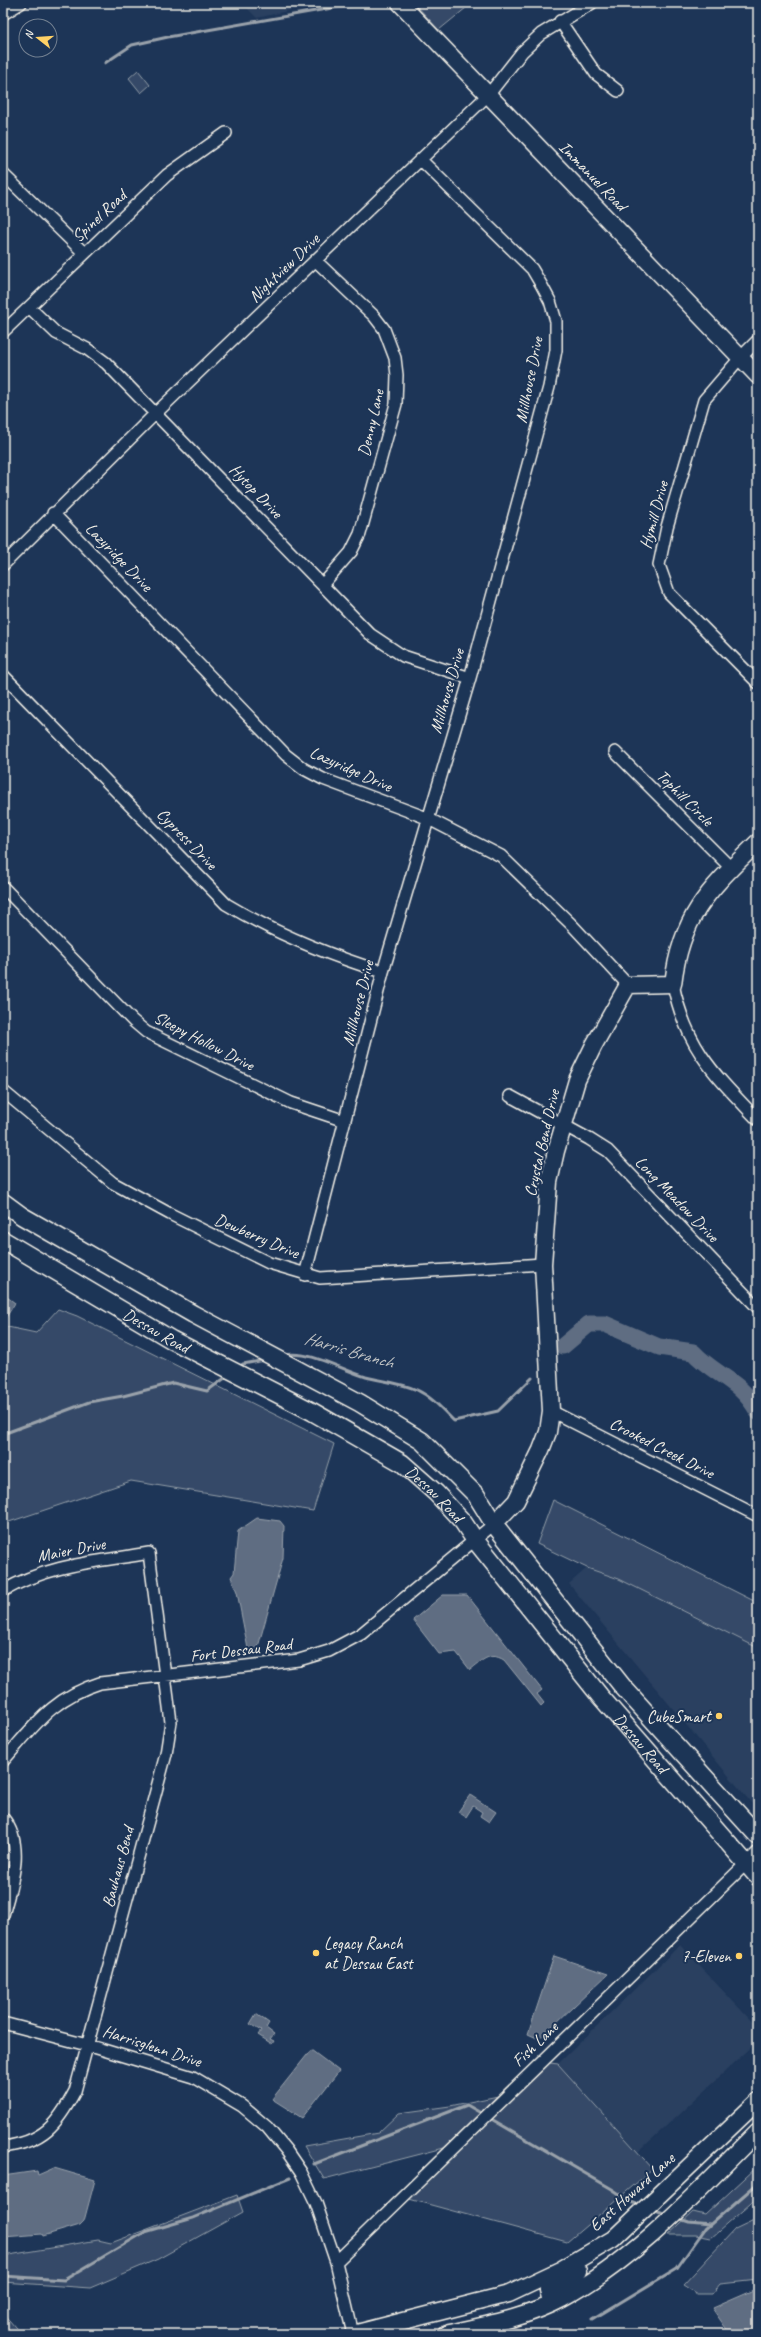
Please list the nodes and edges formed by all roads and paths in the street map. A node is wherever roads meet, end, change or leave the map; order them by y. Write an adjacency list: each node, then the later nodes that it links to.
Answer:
1 (21, 3): 4 (street)
2 (400, 3): 7 (street, Immanuel Road)
3 (592, 3): 5 (street, Nightview Drive)
4 (3, 14)
5 (560, 21): 6 (street); 7 (street, Nightview Drive)
6 (618, 91)
7 (489, 94): 9 (street, Nightview Drive); 16 (street, Immanuel Road)
8 (226, 133): 11 (street, Spinel Road)
9 (421, 160): 12 (street, Nightview Drive); 23 (street, Millhouse Drive)
10 (3, 174): 11 (street)
11 (84, 253): 13 (street, Spinel Road)
12 (316, 261): 18 (street, Nightview Drive); 21 (street, Denny Lane)
13 (29, 307): 14 (street, Spinel Road); 18 (street, Hytop Drive)
14 (3, 332)
15 (758, 340): 16 (street, Hymill Drive)
16 (740, 358): 17 (street, Immanuel Road); 24 (street, Hymill Drive)
17 (758, 376)
18 (156, 413): 19 (street, Nightview Drive); 21 (street, Hytop Drive)
19 (53, 513): 20 (street, Nightview Drive); 26 (street, Lazyridge Drive)
20 (3, 565)
21 (323, 584): 23 (street, Hytop Drive)
22 (3, 675): 30 (street, Cypress Drive)
23 (470, 678): 26 (street, Millhouse Drive)
24 (758, 683)
25 (615, 752): 28 (street, Tophill Circle)
26 (427, 818): 30 (street, Millhouse Drive); 32 (street, Lazyridge Drive)
27 (758, 842): 28 (street)
28 (731, 868): 31 (street)
29 (3, 887): 36 (street, Sleepy Hollow Drive)
30 (383, 972): 36 (street, Millhouse Drive)
31 (673, 984): 32 (street); 35 (street)
32 (628, 985): 37 (street, Crystal Bend Drive)
33 (3, 1090): 41 (street, Dewberry Drive)
34 (510, 1096): 37 (street, Long Meadow Drive)
35 (758, 1120)
36 (345, 1121): 41 (street, Millhouse Drive)
37 (564, 1126): 40 (street, Crystal Bend Drive); 42 (street, Long Meadow Drive)
38 (3, 1202): 45 (main road, Dessau Road)
39 (3, 1240): 46 (main road, Dessau Road)
40 (543, 1264): 41 (street, Dewberry Drive); 43 (street, Crystal Bend Drive)
41 (305, 1275)
42 (758, 1308)
43 (551, 1411): 44 (street, Crooked Creek Drive); 45 (street, Crystal Bend Drive)
44 (758, 1516)
45 (494, 1524): 46 (street, Fort Dessau Road); 52 (main road, Dessau Road)
46 (475, 1540): 49 (street, Fort Dessau Road); 54 (main road, Dessau Road)
47 (149, 1553): 48 (street, Maier Drive); 49 (street, Bauhaus Bend)
48 (3, 1590)
49 (166, 1677): 50 (street, Fort Dessau Road); 58 (street, Bauhaus Bend)
50 (3, 1761)
51 (3, 1818): 56 (street)
52 (758, 1836)
53 (758, 1852): 54 (street, Fish Lane)
54 (746, 1864): 55 (main road, Dessau Road); 63 (street, Fish Lane)
55 (758, 1877)
56 (3, 1915)
57 (3, 2024): 58 (street, Harrisglenn Drive)
58 (87, 2045): 61 (street, Bauhaus Bend); 63 (street, Harrisglenn Drive)
59 (758, 2100): 62 (street, East Howard Lane)
60 (758, 2131): 64 (street)
61 (3, 2146)
62 (613, 2238): 64 (street); 65 (street, East Howard Lane)
63 (336, 2262): 65 (street, Harrisglenn Drive)
64 (551, 2304): 66 (street)
65 (353, 2334)
66 (446, 2334)

